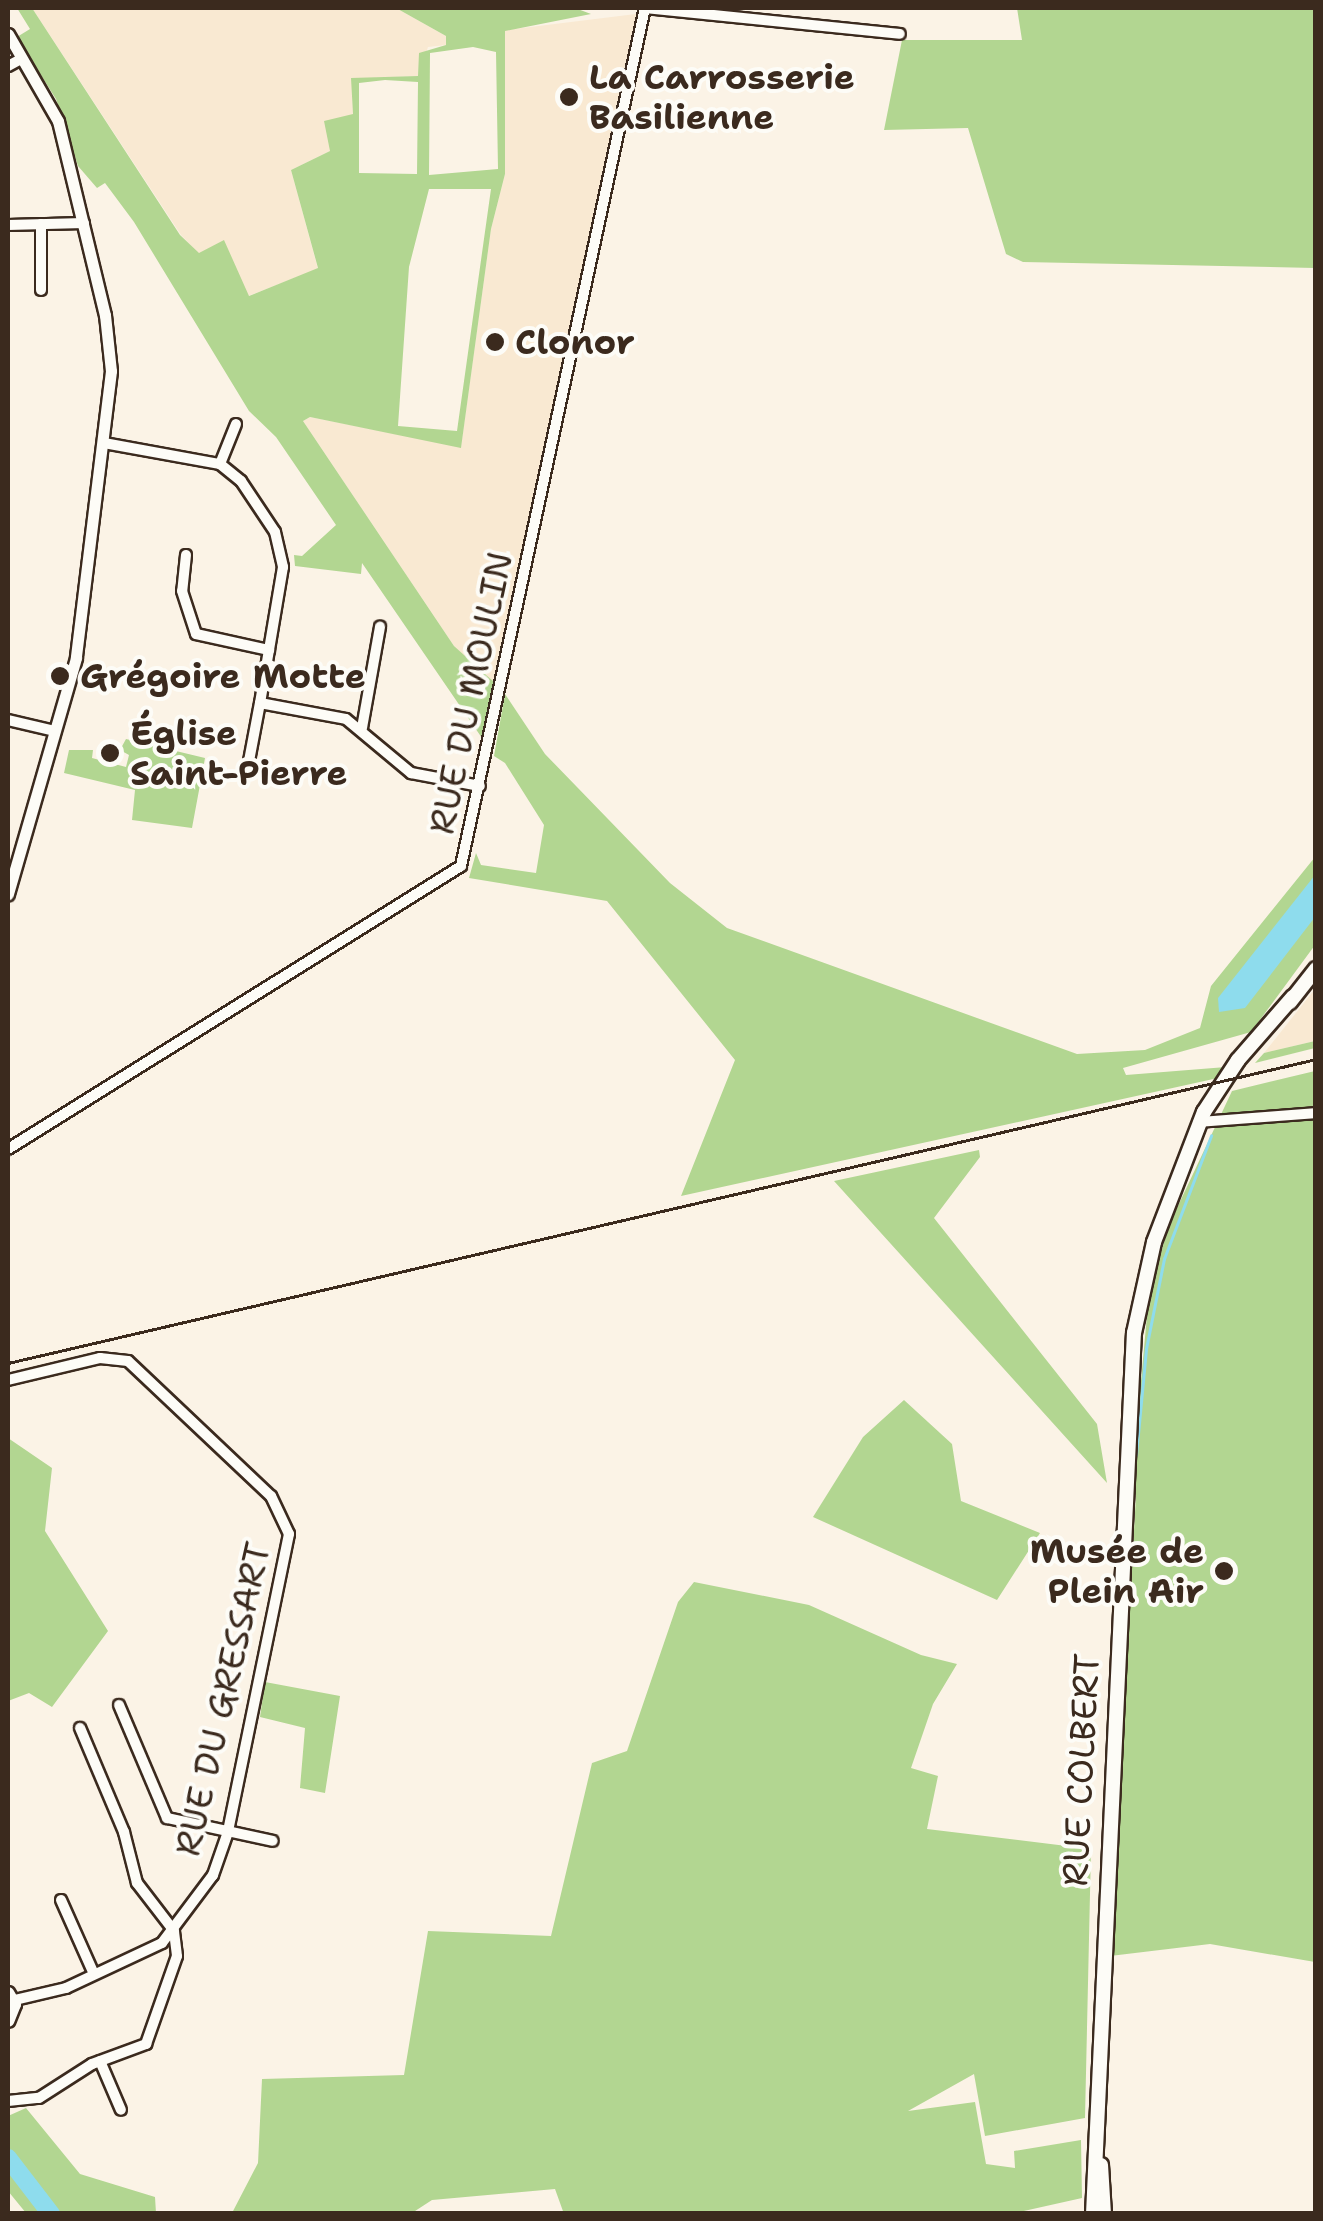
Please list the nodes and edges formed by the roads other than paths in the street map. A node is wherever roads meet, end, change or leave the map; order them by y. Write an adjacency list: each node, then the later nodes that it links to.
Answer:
1 (645, 8): 3 (street); 21 (street, RUE DU MOULIN)
2 (8, 34): 4 (street)
3 (900, 34)
4 (21, 60): 5 (street); 6 (street)
5 (8, 66)
6 (84, 223): 7 (street); 11 (street)
7 (41, 224): 8 (street); 9 (street)
8 (8, 225)
9 (42, 290)
10 (236, 424): 12 (street)
11 (104, 443): 12 (street); 18 (street)
12 (220, 464): 15 (street)
13 (186, 555): 15 (street)
14 (380, 627): 19 (street)
15 (269, 650): 16 (street)
16 (260, 702): 19 (street); 20 (street)
17 (8, 720): 18 (street)
18 (57, 726): 22 (street)
19 (362, 728): 21 (street)
20 (250, 761)
21 (480, 786): 26 (street, RUE DU MOULIN)
22 (8, 894)
23 (1316, 970): 25 (main road, RUE COLBERT)
24 (1316, 1113): 25 (street)
25 (1203, 1122): 40 (main road, RUE COLBERT)
26 (8, 1150)
27 (8, 1380): 30 (street, RUE DU GRESSART)
28 (119, 1705): 30 (street)
29 (80, 1728): 33 (street)
30 (228, 1832): 31 (street); 33 (street, RUE DU GRESSART)
31 (273, 1841)
32 (62, 1900): 34 (street)
33 (174, 1931): 34 (street, RUE DU GRESSART); 37 (street)
34 (94, 1974): 35 (street, RUE DU GRESSART)
35 (11, 1996): 36 (street)
36 (8, 2018)
37 (100, 2061): 38 (street); 39 (street)
38 (8, 2100)
39 (120, 2110)
40 (1096, 2135): 41 (main road, RUE COLBERT); 42 (main road, RUE COLBERT)
41 (1093, 2214)
42 (1104, 2214)

